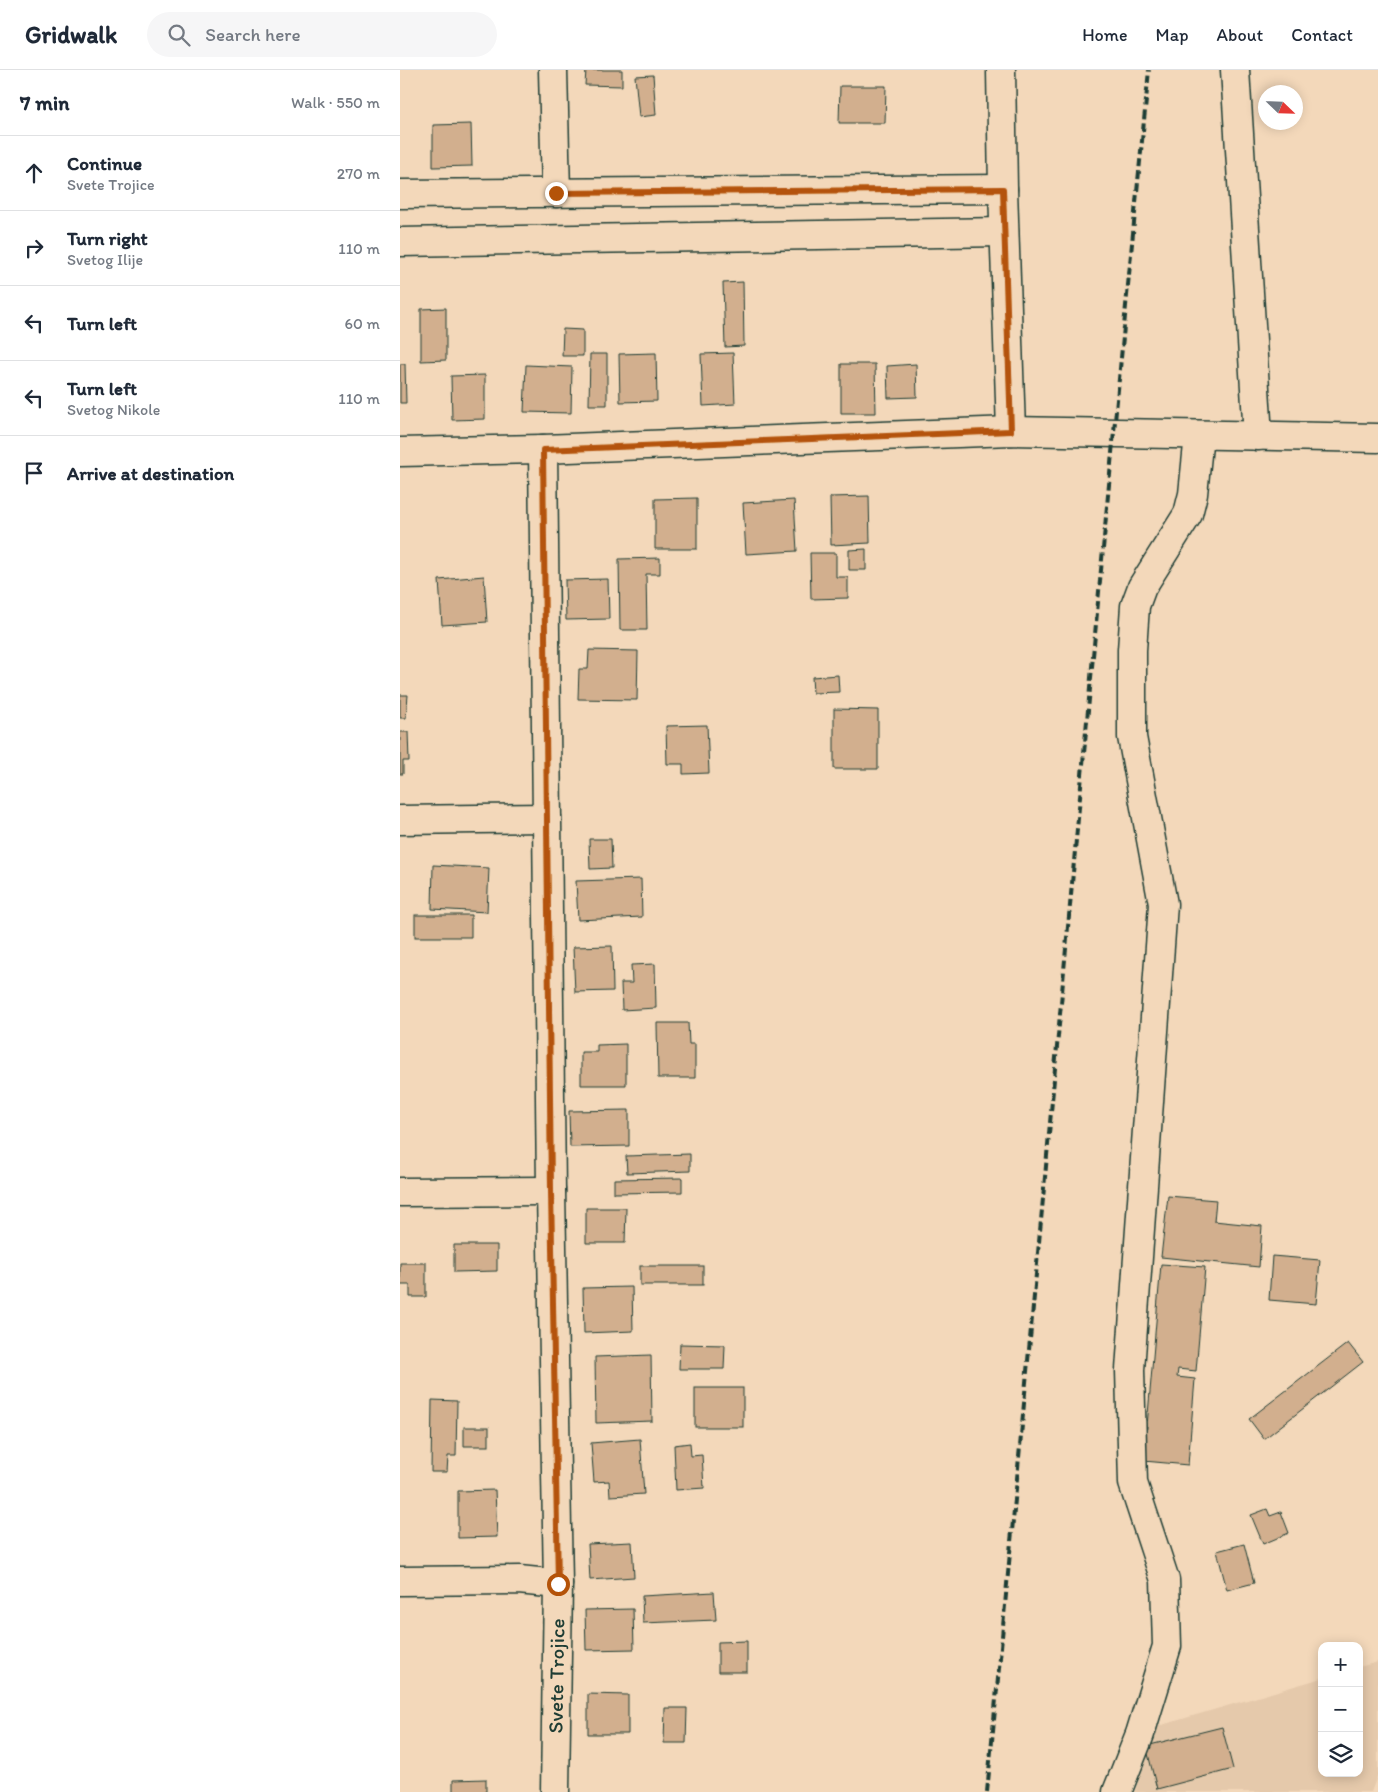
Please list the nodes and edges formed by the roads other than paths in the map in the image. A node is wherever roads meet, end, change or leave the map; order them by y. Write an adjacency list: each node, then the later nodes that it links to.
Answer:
1 (553, 70): 5 (street)
2 (1001, 70): 4 (street)
3 (1235, 70): 11 (street)
4 (1003, 189): 5 (street); 7 (street)
5 (556, 193): 6 (street)
6 (400, 194)
7 (1004, 232): 8 (street); 9 (street)
8 (400, 242)
9 (1011, 431): 10 (street); 13 (street)
10 (1199, 435): 11 (street); 22 (street)
11 (1258, 436): 12 (street)
12 (1378, 438)
13 (543, 450): 14 (street); 15 (street, Svete Trojice)
14 (400, 452)
15 (547, 818): 16 (street); 17 (street, Svete Trojice)
16 (400, 820)
17 (551, 1191): 18 (street); 20 (street, Svete Trojice)
18 (400, 1192)
19 (400, 1581): 20 (street)
20 (558, 1584): 21 (street, Svete Trojice)
21 (554, 1792)
22 (1117, 1792)

